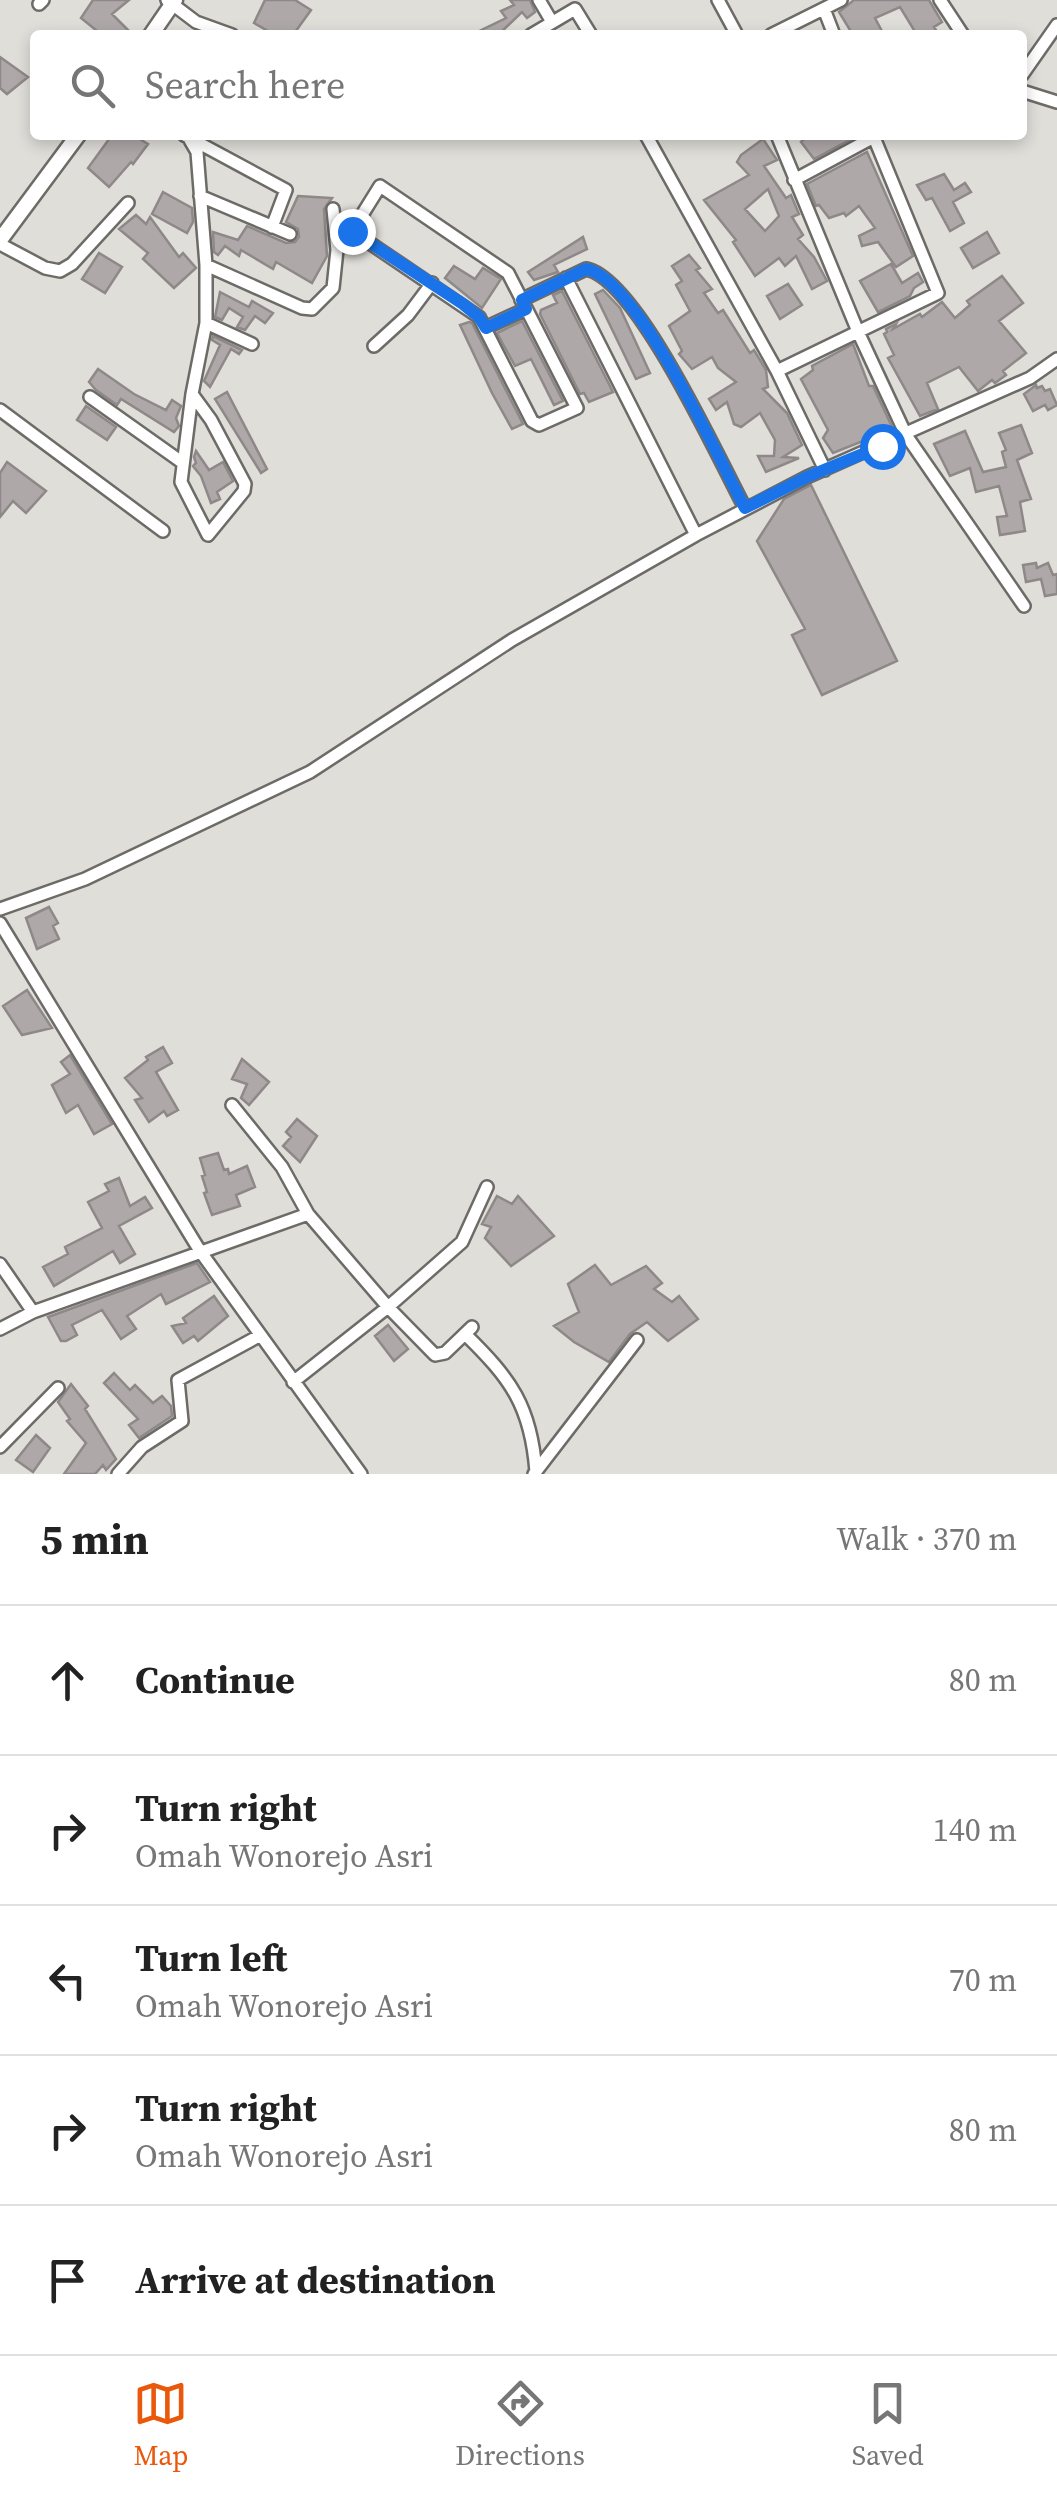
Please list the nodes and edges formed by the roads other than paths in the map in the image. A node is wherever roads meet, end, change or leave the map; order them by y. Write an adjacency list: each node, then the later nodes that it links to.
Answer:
1 (539, 0): 7 (street)
2 (718, 0): 13 (street)
3 (841, 0): 6 (street)
4 (940, 0): 16 (street)
5 (171, 2): 9 (street); 10 (street)
6 (824, 9): 14 (street); 15 (street)
7 (552, 22): 11 (street); 12 (street)
8 (1057, 25): 17 (street)
9 (153, 30)
10 (218, 30)
11 (540, 30)
12 (588, 30)
13 (734, 30)
14 (781, 30)
15 (832, 30)
16 (960, 30)
17 (1027, 68)
18 (1027, 93): 19 (street)
19 (1057, 102)
20 (74, 140): 33 (street)
21 (188, 140): 28 (street)
22 (191, 140): 31 (street)
23 (649, 140): 44 (street)
24 (779, 140): 27 (street)
25 (867, 140): 27 (street)
26 (876, 140): 40 (street)
27 (794, 180): 40 (street)
28 (200, 196): 31 (street); 34 (street)
29 (128, 203): 33 (street)
30 (334, 209): 34 (street)
31 (272, 227): 32 (street)
32 (290, 234)
33 (0, 242)
34 (206, 265): 38 (street)
35 (566, 278): 37 (street); 51 (street); 53 (street)
36 (432, 282): 37 (street); 39 (street); 42 (street)
37 (524, 304): 39 (street); 39 (street)
38 (206, 323): 41 (street); 45 (street)
39 (486, 328)
40 (859, 334): 44 (street); 48 (street)
41 (252, 344)
42 (374, 346)
43 (1057, 359): 48 (street)
44 (777, 372): 50 (street)
45 (192, 394): 49 (street); 49 (street)
46 (90, 398): 49 (street)
47 (0, 410): 52 (street)
48 (906, 435): 50 (street); 54 (street)
49 (183, 463)
50 (824, 470): 51 (street)
51 (745, 508): 53 (street)
52 (163, 531)
53 (696, 535): 55 (street)
54 (1024, 606)
55 (0, 909)
56 (0, 923): 60 (street)
57 (232, 1104): 59 (street)
58 (487, 1187): 62 (street)
59 (308, 1214): 60 (street); 62 (street)
60 (200, 1251): 63 (street); 65 (street)
61 (0, 1264): 63 (street)
62 (388, 1307): 67 (street); 70 (street)
63 (33, 1312): 64 (street)
64 (0, 1329)
65 (259, 1336): 67 (street); 71 (street)
66 (637, 1340): 70 (street)
67 (293, 1382): 72 (street)
68 (58, 1388): 69 (street)
69 (0, 1447)
70 (535, 1473)
71 (118, 1474)
72 (361, 1474)

